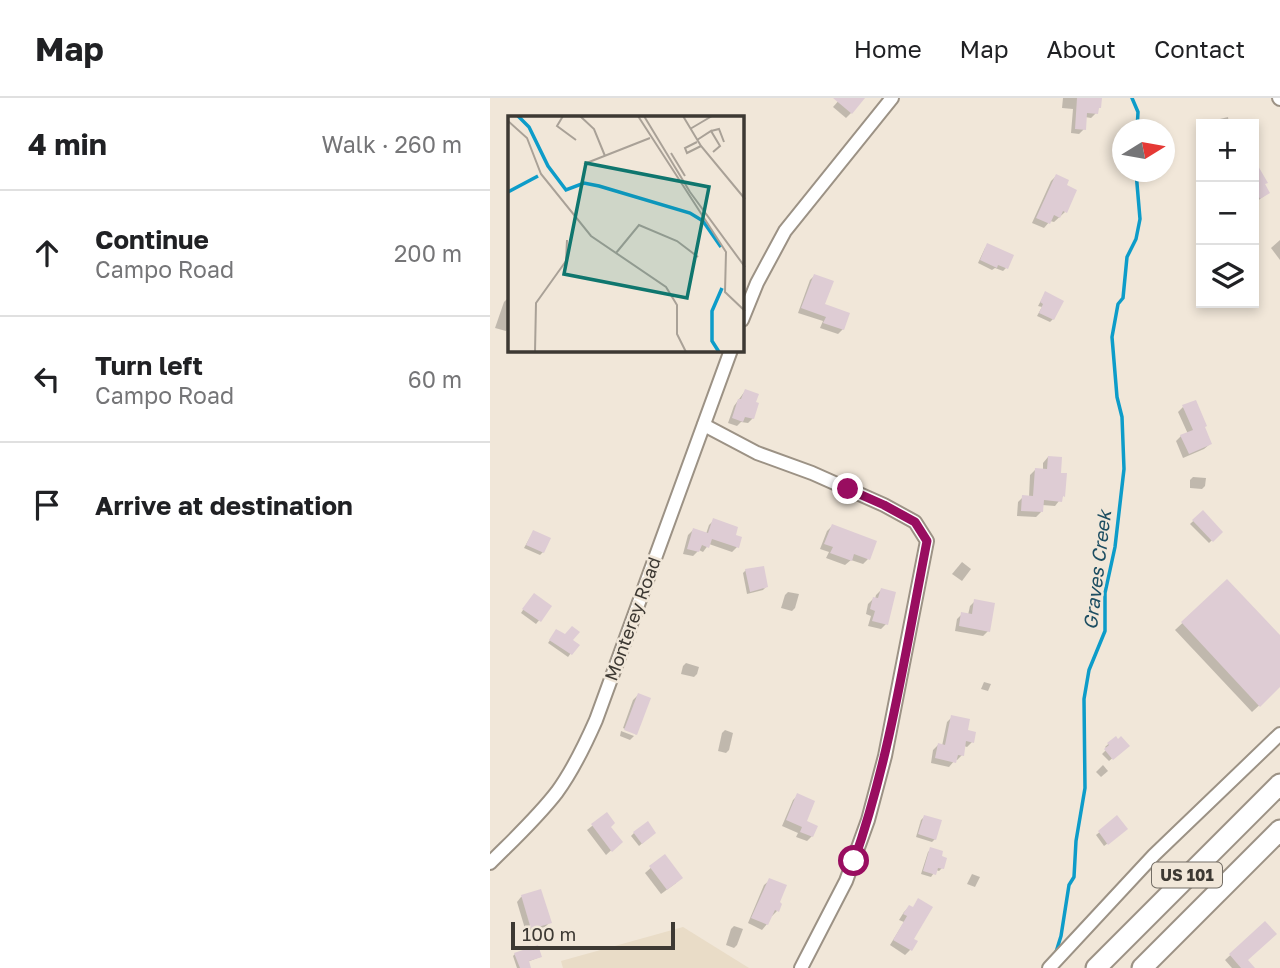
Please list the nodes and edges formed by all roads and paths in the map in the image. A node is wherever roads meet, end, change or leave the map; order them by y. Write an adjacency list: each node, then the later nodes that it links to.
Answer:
1 (892, 98): 2 (street)
2 (744, 315)
3 (730, 352): 4 (street, Monterey Road)
4 (704, 425): 8 (street, Monterey Road); 9 (street)
5 (1280, 734): 10 (street)
6 (1280, 784): 11 (highway, US 101)
7 (1280, 830): 12 (highway, US 101)
8 (490, 863)
9 (800, 968)
10 (1049, 968)
11 (1096, 968)
12 (1142, 968)

